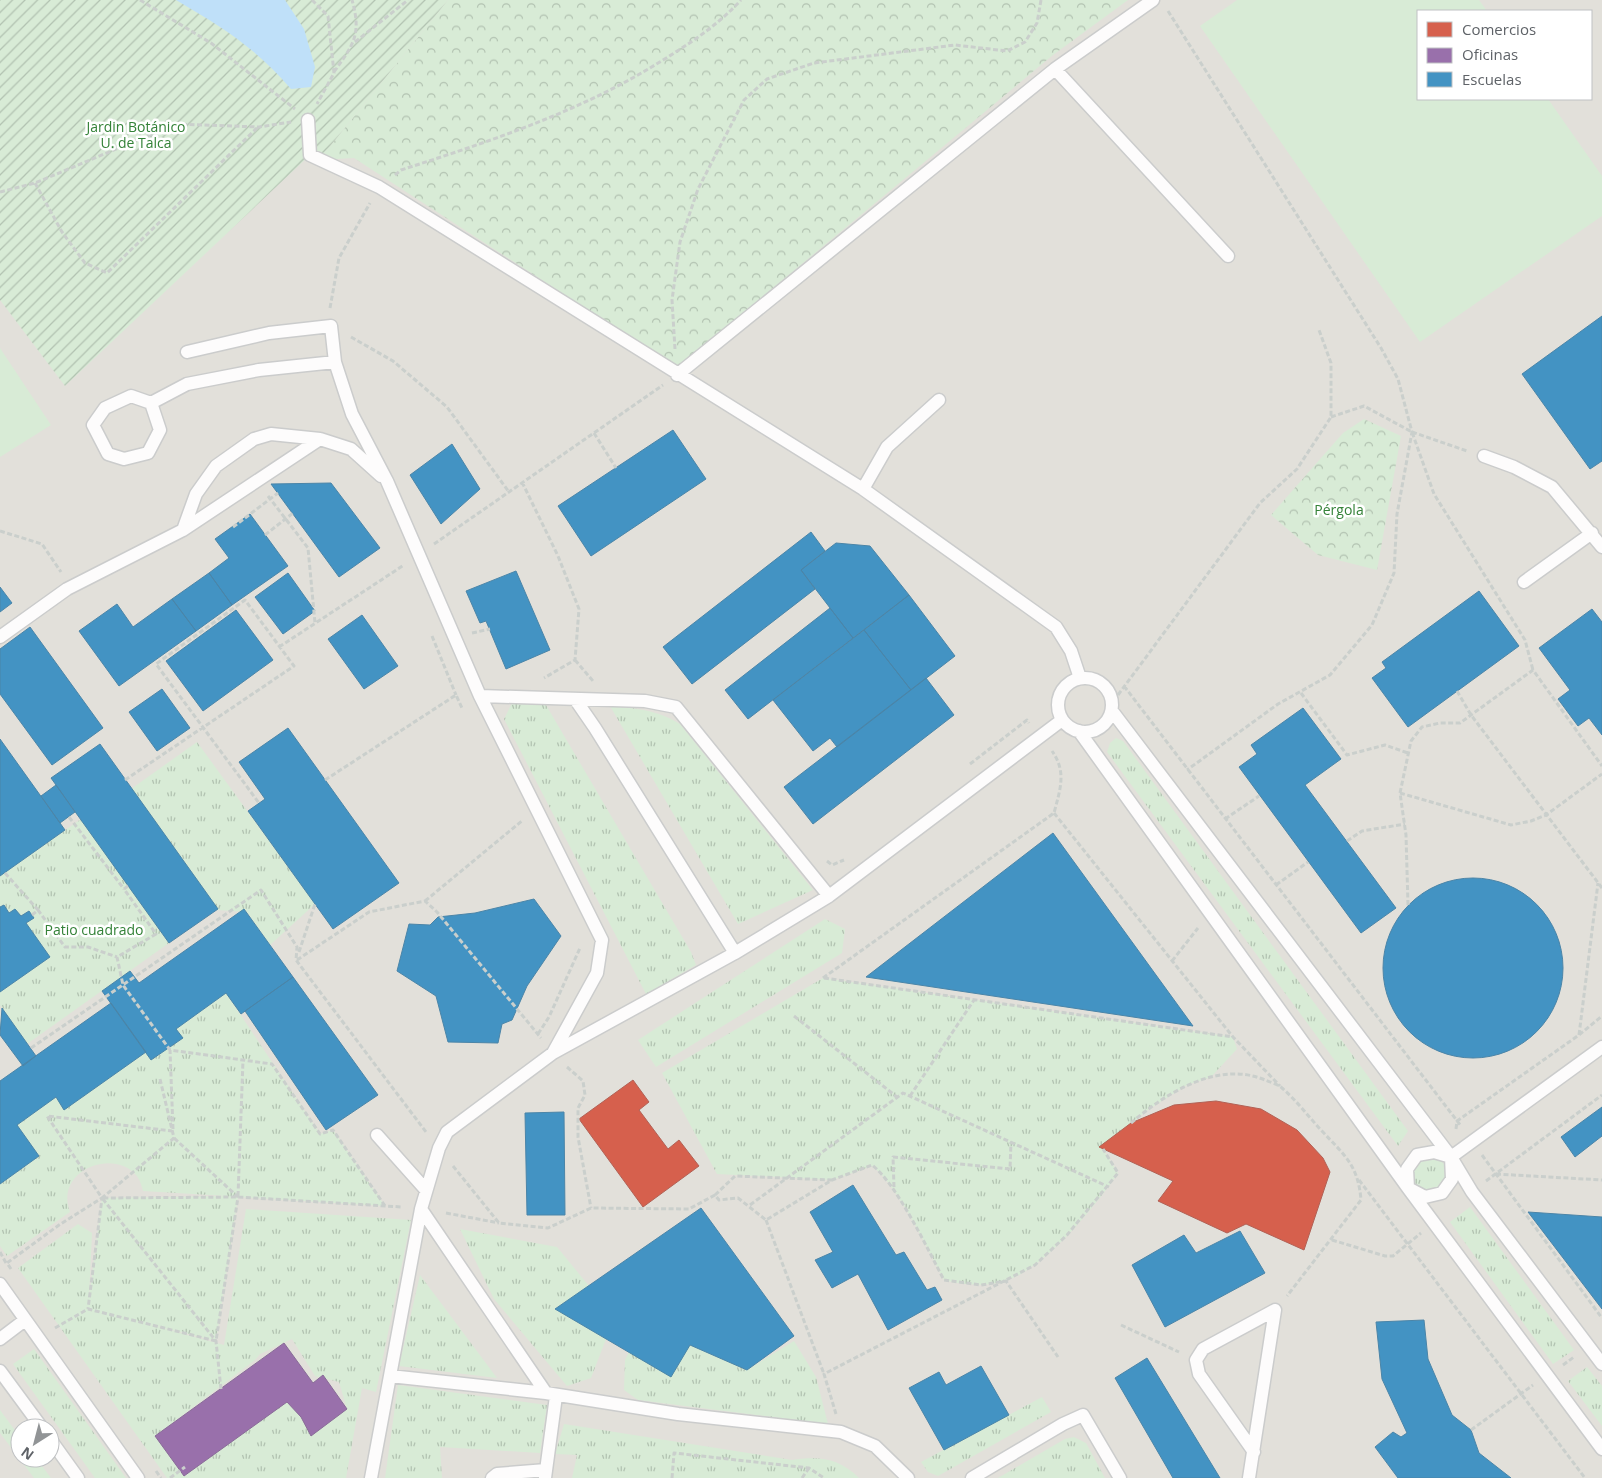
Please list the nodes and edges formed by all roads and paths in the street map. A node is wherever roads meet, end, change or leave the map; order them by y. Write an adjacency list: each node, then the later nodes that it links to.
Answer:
1 (140, 0): 12 (path)
2 (312, 0): 11 (path)
3 (352, 0): 9 (path)
4 (408, 0): 9 (path)
5 (741, 0): 15 (path)
6 (1041, 0): 22 (path)
7 (1153, 0): 10 (lane)
8 (1166, 8): 26 (path)
9 (354, 43): 11 (path)
10 (1055, 69): 17 (lane); 22 (lane)
11 (334, 73): 12 (path)
12 (308, 120): 13 (path); 15 (lane)
13 (258, 127): 14 (path); 14 (path)
14 (35, 183): 16 (path)
15 (379, 188): 18 (path); 22 (lane)
16 (0, 192)
17 (1228, 256)
18 (331, 326): 20 (lane); 21 (lane); 36 (path)
19 (1319, 330): 25 (path)
20 (187, 352)
21 (335, 362): 24 (lane); 32 (lane)
22 (677, 375): 27 (path); 34 (lane)
23 (939, 400): 34 (lane)
24 (151, 403): 24 (lane)
25 (1331, 417): 26 (path); 57 (path)
26 (1412, 432): 29 (path); 54 (path); 59 (path)
27 (594, 433): 30 (path); 33 (path)
28 (320, 439): 31 (lane); 32 (lane); 41 (lane)
29 (1484, 456): 43 (lane)
30 (616, 468)
31 (256, 480): 37 (path); 41 (lane)
32 (387, 481): 46 (lane)
33 (522, 482): 36 (path); 56 (path)
34 (863, 489): 55 (lane)
35 (278, 492): 37 (path)
36 (509, 492): 46 (path)
37 (270, 498): 39 (path); 40 (path)
38 (293, 513): 39 (path)
39 (286, 519): 44 (path); 49 (path)
40 (233, 527)
41 (183, 530): 48 (lane)
42 (0, 531): 48 (path)
43 (1592, 533): 45 (lane); 47 (lane)
44 (265, 535)
45 (1602, 547)
46 (420, 555): 49 (path); 60 (lane)
47 (1524, 582)
48 (67, 589): 52 (lane)
49 (315, 624): 53 (path)
50 (490, 628): 51 (path)
51 (466, 635)
52 (0, 637)
53 (280, 647): 66 (path); 66 (path)
54 (1533, 670): 64 (path); 69 (path)
55 (1080, 678): 62 (lane); 65 (lane)
56 (537, 679)
57 (1124, 686): 62 (path); 70 (path)
58 (1457, 691): 64 (path)
59 (1301, 693): 68 (path); 70 (path)
60 (480, 696): 61 (lane); 114 (lane)
61 (574, 700): 92 (lane); 100 (lane)
62 (1113, 706): 67 (lane); 129 (lane)
63 (465, 712): 73 (path)
64 (1471, 715): 68 (path); 78 (path)
65 (1062, 720): 67 (lane); 92 (lane)
66 (203, 728): 72 (path); 76 (path)
67 (1079, 732): 97 (lane)
68 (1408, 754): 74 (path)
69 (1602, 766)
70 (1187, 770): 81 (path)
71 (1602, 774): 78 (path)
72 (125, 780)
73 (326, 780)
74 (1400, 793): 78 (path); 82 (path)
75 (1259, 796): 81 (path)
76 (259, 803)
77 (520, 811): 80 (path)
78 (1546, 815): 87 (path)
79 (69, 817): 91 (path)
80 (524, 819): 83 (path); 93 (path)
81 (1225, 819): 88 (path)
82 (1405, 824): 84 (path); 95 (path)
83 (529, 827)
84 (1346, 841)
85 (1308, 862): 88 (path)
86 (5, 873): 96 (path)
87 (1598, 883): 90 (path); 109 (path)
88 (1276, 885): 121 (path)
89 (128, 886): 91 (path)
90 (1602, 888)
91 (124, 889): 101 (path)
92 (829, 896): 100 (lane)
93 (425, 901): 102 (path); 108 (path)
94 (315, 904): 102 (path)
95 (1408, 905)
96 (38, 910): 98 (path); 101 (path)
97 (1211, 913): 103 (path); 135 (lane)
98 (32, 915)
99 (582, 943): 108 (path)
100 (735, 953): 114 (lane)
101 (117, 958): 104 (path)
102 (296, 960): 104 (path); 127 (path)
103 (1172, 961): 105 (path); 110 (path)
104 (123, 985): 112 (path); 113 (path)
105 (974, 1000): 110 (path); 119 (path)
106 (794, 1016): 120 (path)
107 (1602, 1016): 109 (path)
108 (538, 1034): 114 (path)
109 (1579, 1035): 121 (path)
110 (1233, 1038): 117 (path)
111 (1602, 1047): 129 (lane)
112 (31, 1048)
113 (170, 1050): 115 (path); 125 (path)
114 (553, 1053): 127 (lane); 143 (path)
115 (243, 1060): 139 (path); 142 (path)
116 (160, 1079): 123 (path)
117 (1281, 1087): 122 (path); 132 (path)
118 (1602, 1095): 130 (path)
119 (910, 1096): 120 (path); 126 (path)
120 (897, 1097): 141 (path)
121 (1458, 1121): 129 (path)
122 (1131, 1123)
123 (172, 1130): 125 (path); 140 (path)
124 (377, 1135): 136 (lane)
125 (174, 1137): 139 (path); 140 (path)
126 (1011, 1142): 134 (path); 137 (path)
127 (439, 1148): 136 (lane); 146 (path)
128 (1103, 1149): 134 (path)
129 (1452, 1157): 135 (lane); 135 (lane); 160 (lane)
130 (1495, 1174): 133 (path); 154 (path)
131 (832, 1180): 137 (path); 138 (path); 145 (path)
132 (1359, 1180): 153 (path); 169 (path)
133 (1602, 1180)
134 (1109, 1187): 150 (path)
135 (1408, 1188): 166 (lane)
136 (426, 1190): 144 (lane)
137 (894, 1190): 150 (path)
138 (715, 1194): 141 (path); 143 (path)
139 (238, 1197): 140 (path); 142 (path); 159 (path)
140 (102, 1198): 148 (path); 152 (path); 159 (path)
141 (750, 1205): 145 (path)
142 (385, 1206): 144 (path)
143 (591, 1208): 146 (path)
144 (421, 1209): 146 (path); 167 (lane); 170 (lane)
145 (766, 1220): 165 (path)
146 (499, 1223)
147 (0, 1252): 148 (path)
148 (7, 1263): 149 (path)
149 (12, 1270)
150 (1006, 1281): 161 (path); 165 (path)
151 (0, 1284): 155 (lane)
152 (88, 1309): 157 (path); 159 (path)
153 (1275, 1310): 162 (lane); 175 (lane)
154 (1602, 1318)
155 (24, 1320): 158 (lane); 182 (lane)
156 (1121, 1325): 162 (path)
157 (52, 1330)
158 (0, 1339)
159 (216, 1342): 168 (path)
160 (1589, 1347): 163 (lane); 166 (path)
161 (1058, 1357)
162 (1196, 1360): 175 (lane)
163 (1602, 1364)
164 (0, 1371): 171 (lane)
165 (824, 1374): 173 (path)
166 (1548, 1374): 169 (path); 174 (lane)
167 (390, 1376): 170 (lane); 185 (lane)
168 (221, 1389)
169 (1522, 1393): 172 (path); 194 (path)
170 (551, 1394): 173 (lane); 180 (lane)
171 (35, 1418)
172 (1471, 1430)
173 (840, 1432): 190 (lane)
174 (1602, 1448)
175 (1254, 1452): 193 (lane)
176 (60, 1453): 181 (lane)
177 (150, 1463): 183 (path)
178 (185, 1467): 184 (path)
179 (809, 1468): 187 (path); 188 (path); 189 (path)
180 (546, 1474): 186 (lane)
181 (78, 1478)
182 (138, 1478)
183 (161, 1478)
184 (170, 1478)
185 (371, 1478)
186 (492, 1478)
187 (672, 1478)
188 (802, 1478)
189 (824, 1478)
190 (908, 1478)
191 (972, 1478): 192 (lane)
192 (1120, 1478)
193 (1249, 1478)
194 (1585, 1478)

